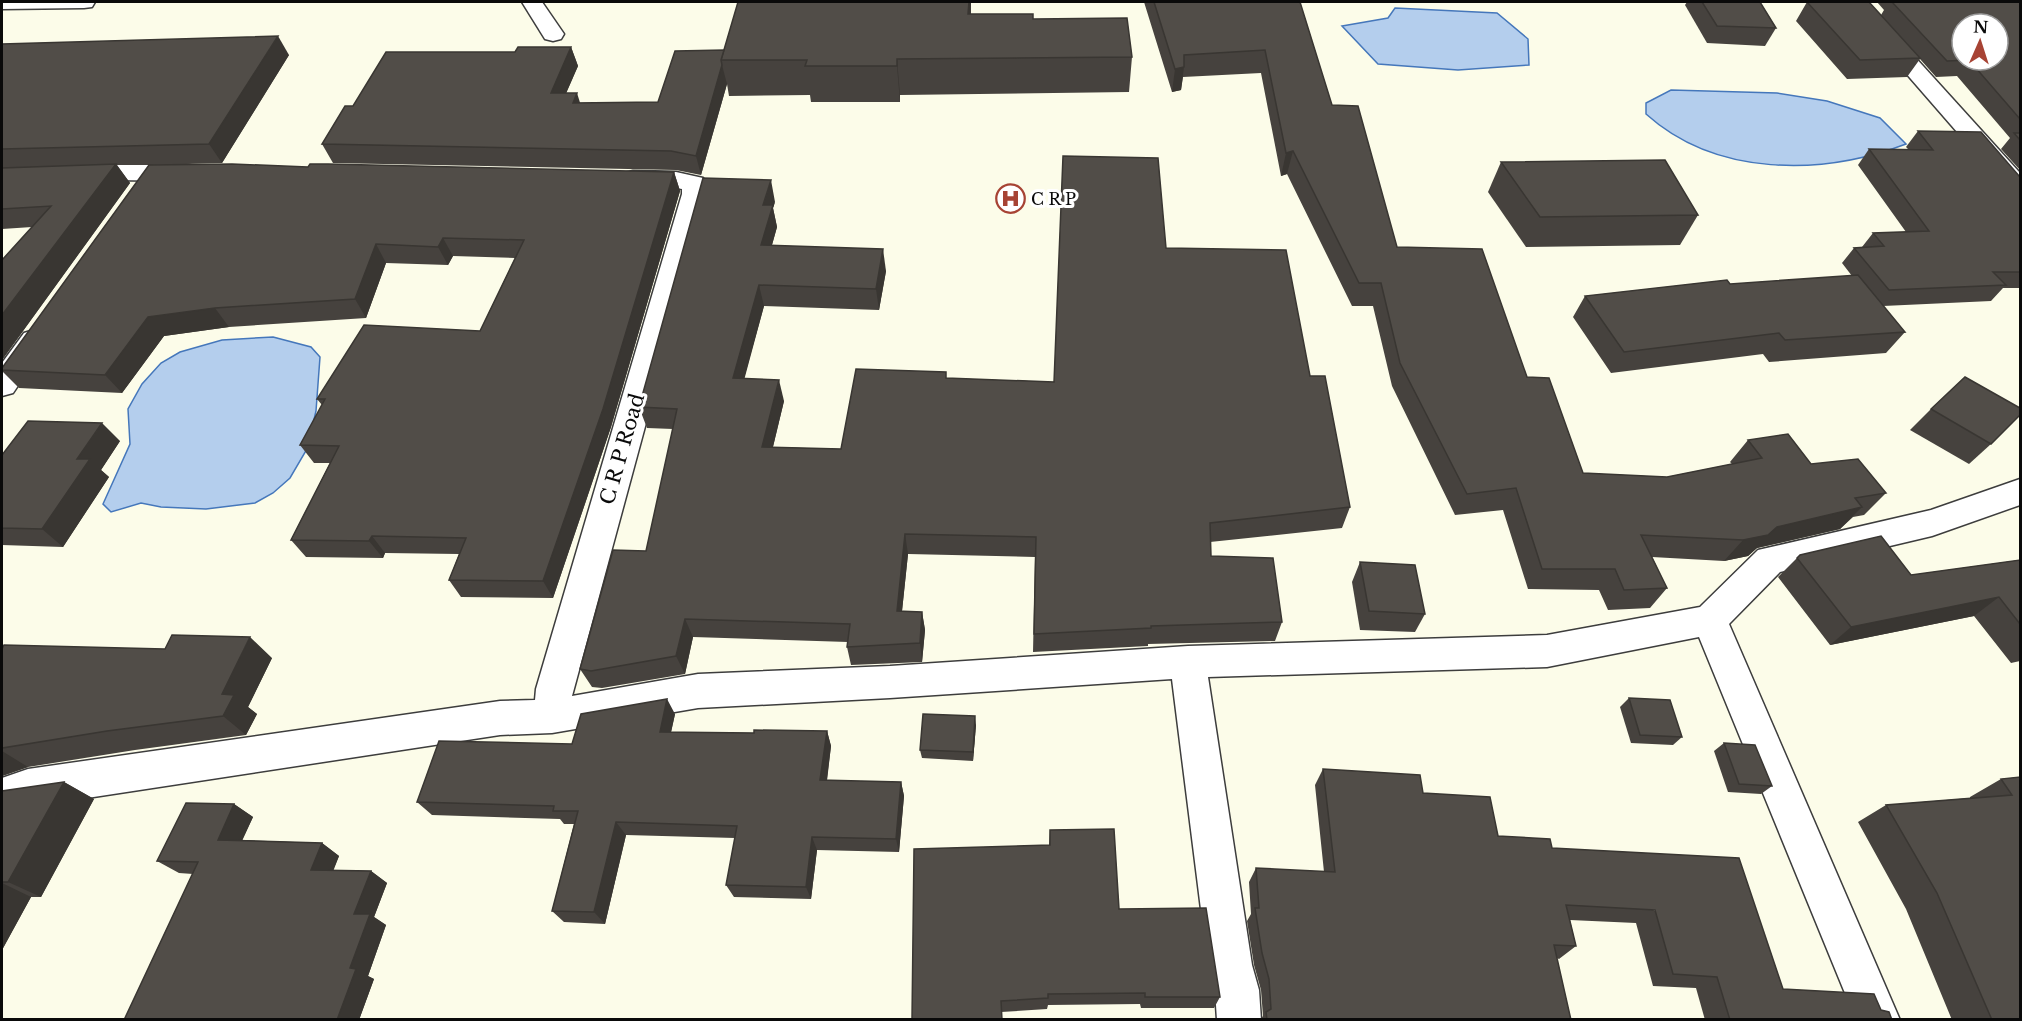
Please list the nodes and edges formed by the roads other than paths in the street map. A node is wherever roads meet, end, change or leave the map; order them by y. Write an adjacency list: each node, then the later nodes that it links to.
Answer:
1 (84, 2): 4 (street)
2 (532, 2): 5 (street)
3 (1854, 2): 10 (street)
4 (2, 3)
5 (553, 34)
6 (154, 172): 7 (street); 8 (street); 11 (street)
7 (214, 173)
8 (2, 178)
9 (607, 178): 17 (street, C R P Road)
10 (2020, 188)
11 (133, 202)
12 (50, 318): 13 (street)
13 (2, 385)
14 (2020, 492): 15 (street)
15 (1710, 620): 16 (street); 20 (street)
16 (1188, 662): 17 (street); 19 (street)
17 (552, 716): 18 (street)
18 (2, 797)
19 (1239, 1020)
20 (1878, 1020)

